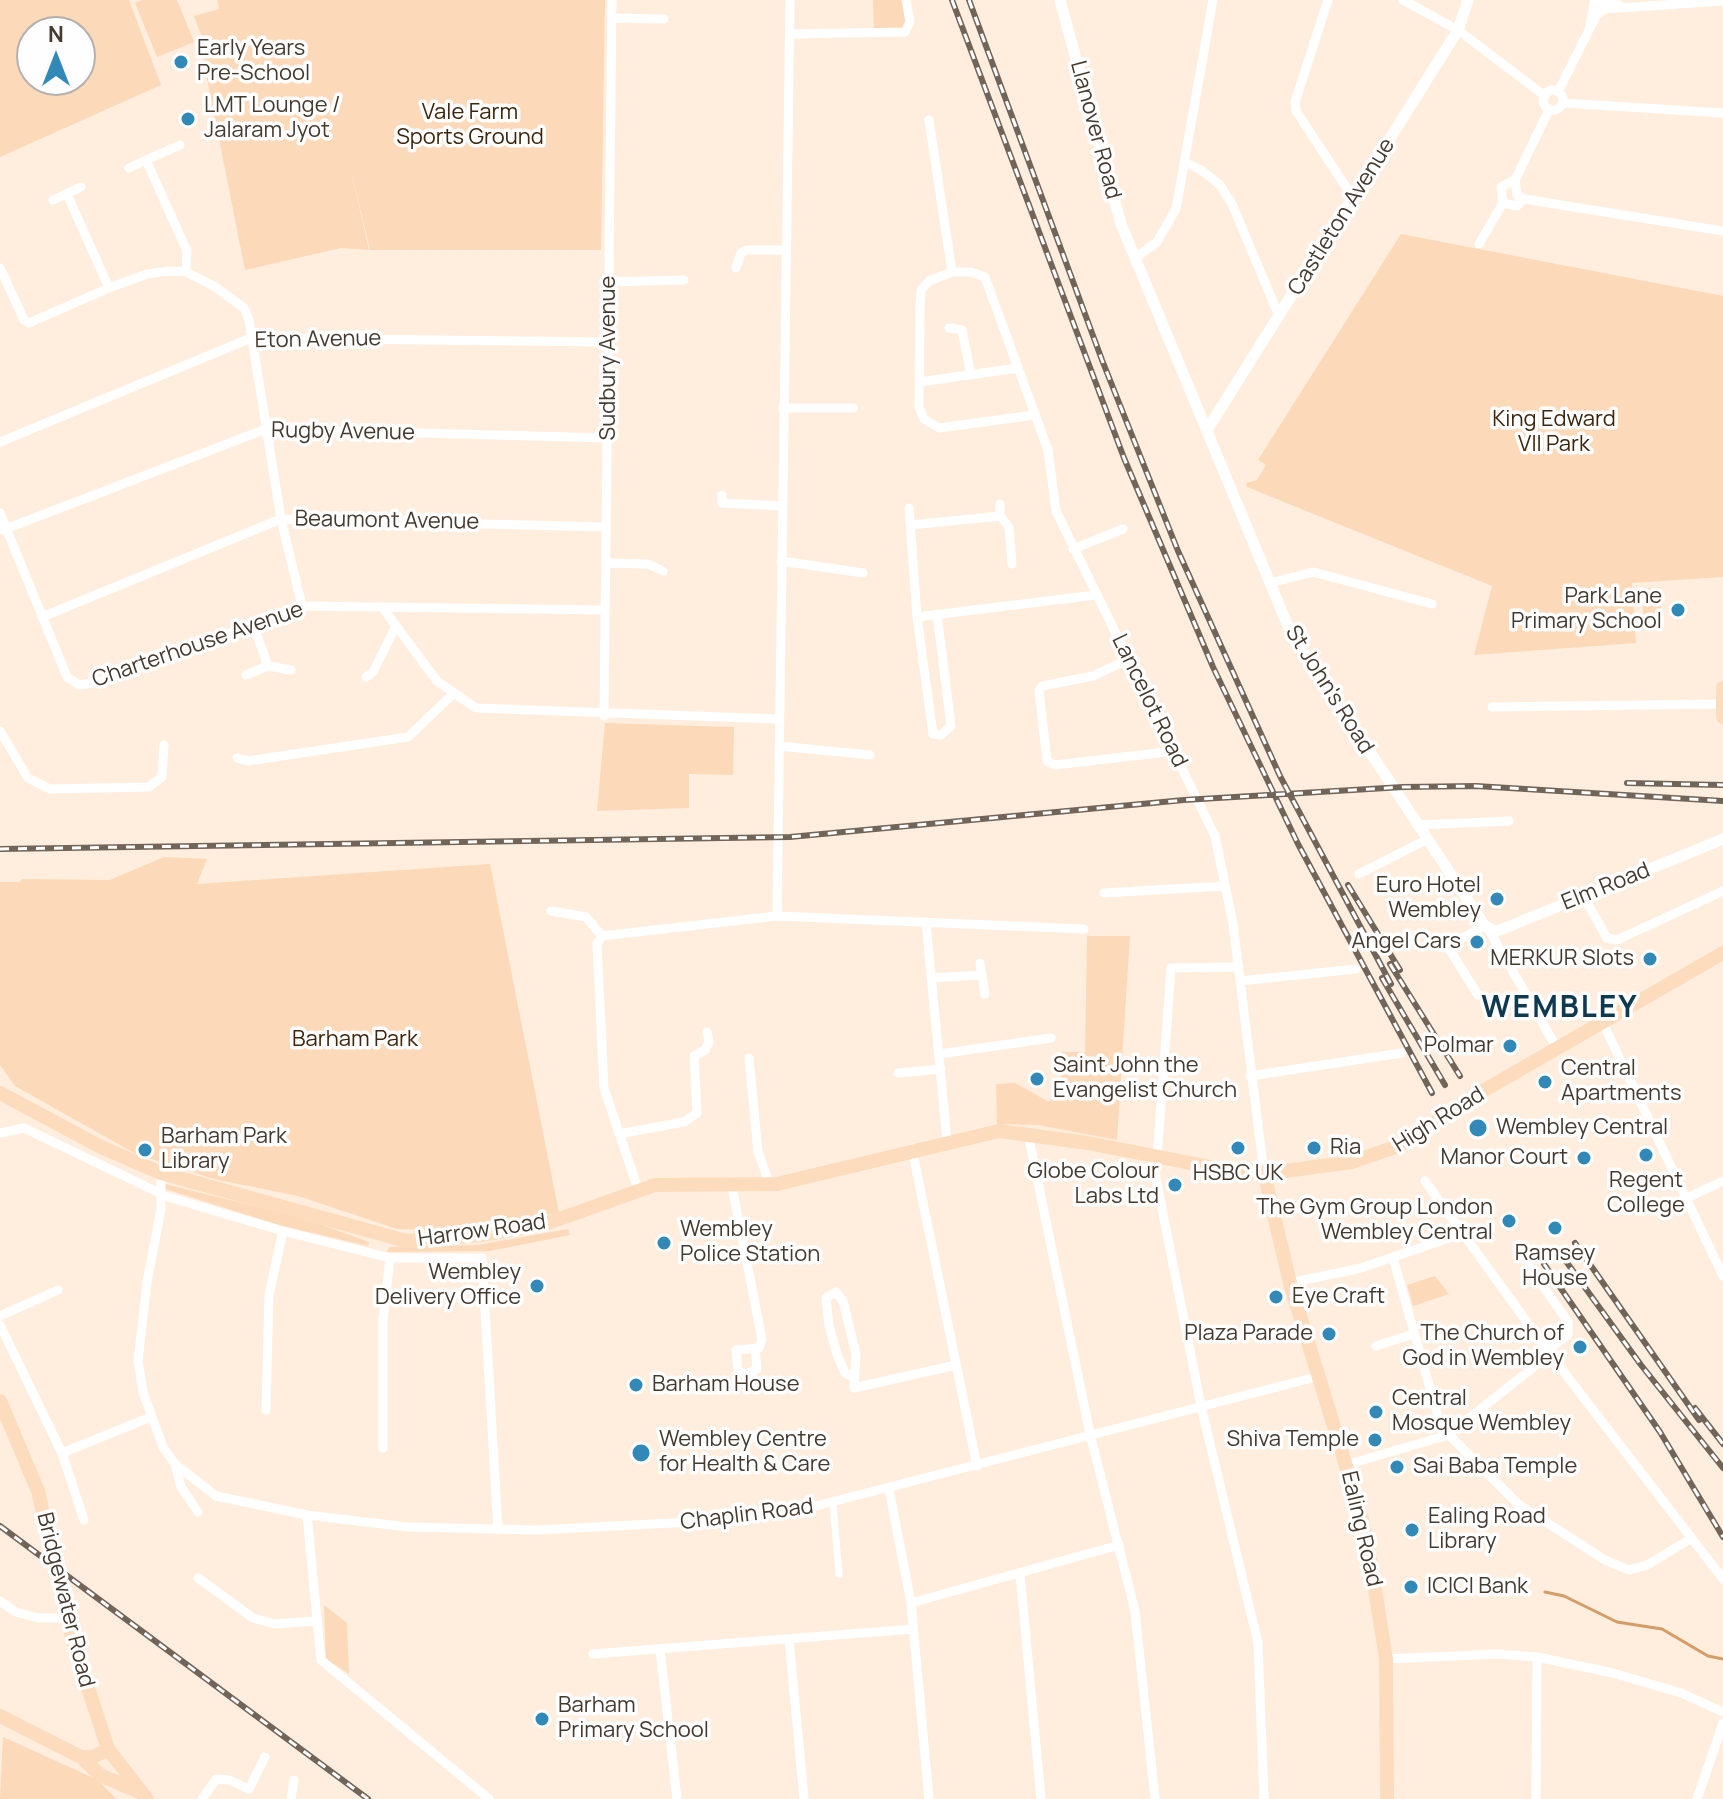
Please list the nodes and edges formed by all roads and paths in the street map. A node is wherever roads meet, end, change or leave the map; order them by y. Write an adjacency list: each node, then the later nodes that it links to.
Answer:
1 (612, 0): 10 (street, Sudbury Avenue)
2 (790, 0): 13 (street)
3 (906, 0): 13 (street)
4 (1060, 0): 34 (street, Llanover Road)
5 (1213, 0): 22 (street)
6 (1328, 0): 27 (street)
7 (1403, 0): 12 (street)
8 (1468, 0): 12 (street, Castleton Avenue)
9 (1723, 1): 14 (street)
10 (612, 18): 11 (street); 40 (street, Sudbury Avenue)
11 (664, 19)
12 (1458, 30): 15 (street); 27 (street, Castleton Avenue)
13 (790, 34): 33 (street)
14 (1558, 92): 15 (street); 16 (street)
15 (1545, 96): 17 (street)
16 (1563, 103): 17 (street); 18 (street)
17 (1549, 110): 24 (street)
18 (1723, 113)
19 (929, 120): 38 (street)
20 (180, 145): 21 (street)
21 (146, 160): 23 (street); 37 (street)
22 (1186, 163): 34 (street); 42 (street)
23 (129, 168)
24 (1515, 180): 28 (street); 30 (street)
25 (81, 187): 26 (street)
26 (67, 194): 29 (street); 41 (street)
27 (1354, 199): 42 (street, Castleton Avenue)
28 (1524, 199): 30 (street); 31 (street)
29 (53, 200)
30 (1503, 203): 32 (street)
31 (1723, 231)
32 (1479, 244)
33 (785, 250): 36 (street); 49 (street)
34 (1135, 258): 53 (street, St John's Road)
35 (0, 268): 41 (street)
36 (736, 268)
37 (186, 272): 41 (street); 44 (street)
38 (952, 272): 46 (street, Lancelot Road); 48 (street)
39 (684, 280): 40 (street)
40 (610, 282): 45 (street, Sudbury Avenue)
41 (109, 288)
42 (1279, 316): 53 (street, Castleton Avenue)
43 (949, 328): 47 (street)
44 (251, 338): 45 (street, Eton Avenue); 52 (street); 55 (street, Eton Avenue)
45 (609, 342): 54 (street, Sudbury Avenue)
46 (1018, 368): 47 (street); 51 (street, Lancelot Road)
47 (971, 375): 48 (street)
48 (919, 382): 51 (street)
49 (783, 408): 50 (street); 58 (street)
50 (853, 408)
51 (1035, 415): 67 (street, Lancelot Road)
52 (266, 429): 54 (street, Rugby Avenue); 62 (street); 66 (street, Rugby Avenue)
53 (1207, 430): 73 (street, St John's Road)
54 (609, 438): 64 (street, Sudbury Avenue)
55 (0, 442)
56 (722, 502): 58 (street)
57 (1000, 504): 61 (street)
58 (782, 506): 68 (street)
59 (909, 508): 63 (street)
60 (0, 513): 66 (street, Charterhouse Avenue)
61 (1000, 516): 63 (street); 70 (street)
62 (281, 519): 64 (street, Beaumont Avenue); 76 (street); 80 (street, Beaumont Avenue)
63 (911, 525): 81 (street)
64 (606, 527): 69 (street, Sudbury Avenue)
65 (1123, 529): 67 (street)
66 (3, 531): 80 (street, Charterhouse Avenue)
67 (1073, 549): 74 (street, Lancelot Road)
68 (781, 561): 72 (street); 94 (street)
69 (606, 563): 71 (street); 78 (street, Sudbury Avenue)
70 (1012, 564)
71 (663, 571)
72 (863, 573)
73 (1270, 583): 75 (street); 103 (street, St John's Road)
74 (1096, 595): 79 (street); 84 (street, Lancelot Road)
75 (1432, 604)
76 (302, 606): 77 (street, Charterhouse Avenue); 82 (street, Charterhouse Avenue)
77 (382, 607): 78 (street, Charterhouse Avenue); 83 (street)
78 (605, 610): 93 (street, Sudbury Avenue)
79 (937, 614): 81 (street); 81 (street)
80 (42, 617): 82 (street, Charterhouse Avenue)
81 (917, 617)
82 (253, 624): 85 (street)
83 (395, 628): 88 (street); 90 (street)
84 (1129, 659): 99 (street, Lancelot Road); 99 (street)
85 (268, 666): 86 (street); 87 (street)
86 (291, 670)
87 (246, 675)
88 (366, 677)
89 (1723, 688): 92 (main road)
90 (452, 695): 93 (street); 101 (street)
91 (1492, 707): 92 (street)
92 (1722, 710)
93 (604, 716): 94 (street)
94 (778, 719): 98 (street)
95 (0, 731): 96 (street)
96 (3, 743): 97 (street)
97 (164, 745)
98 (779, 746): 100 (street); 112 (street)
99 (1175, 751): 107 (street, Lancelot Road)
100 (870, 755)
101 (237, 758)
102 (1509, 821): 103 (street)
103 (1417, 825): 105 (street, St John's Road)
104 (1723, 839): 110 (street, Elm Road)
105 (1426, 840): 106 (street); 114 (street, St John's Road)
106 (1359, 874)
107 (1225, 886): 109 (street); 119 (street, Lancelot Road)
108 (1723, 891): 110 (street)
109 (1104, 893)
110 (1584, 897): 114 (street, Elm Road)
111 (551, 911): 116 (street)
112 (777, 916): 113 (street); 116 (street)
113 (926, 923): 115 (street); 122 (street)
114 (1487, 928): 125 (street); 129 (street, St John's Road)
115 (1084, 929)
116 (602, 936): 138 (street)
117 (1723, 953): 126 (main road, High Road)
118 (980, 963): 121 (street)
119 (1239, 967): 123 (street, Lancelot Road); 142 (street)
120 (1356, 969): 123 (street)
121 (982, 975): 122 (street); 124 (street)
122 (932, 978): 131 (street)
123 (1240, 981): 135 (street, Lancelot Road)
124 (985, 994)
125 (1478, 995)
126 (1603, 1023): 129 (main road, High Road); 151 (street)
127 (707, 1032): 138 (street)
128 (1051, 1038): 131 (street)
129 (1558, 1050): 144 (main road, High Road)
130 (1402, 1053): 135 (street)
131 (939, 1054): 133 (street)
132 (749, 1058): 147 (street)
133 (941, 1069): 134 (street); 140 (street)
134 (898, 1073)
135 (1250, 1076): 144 (street, Lancelot Road)
136 (0, 1093): 143 (main road, Harrow Road)
137 (0, 1133): 150 (street, Harrow Road)
138 (619, 1134): 149 (street)
139 (1028, 1134): 140 (main road, Harrow Road); 142 (main road, High Road); 173 (street)
140 (947, 1141): 141 (main road, Harrow Road)
141 (912, 1149): 147 (main road, Harrow Road); 166 (street)
142 (1155, 1158): 144 (main road, High Road); 170 (street)
143 (161, 1173): 149 (main road, Harrow Road); 150 (street, Chaplin Road)
144 (1264, 1173): 158 (main road, Ealing Road)
145 (1425, 1181): 153 (street)
146 (1723, 1181): 151 (street)
147 (770, 1185): 148 (main road, Harrow Road)
148 (732, 1187): 149 (main road, Harrow Road); 164 (street)
149 (638, 1189)
150 (159, 1191): 152 (street, Harrow Road); 172 (street, Chaplin Road)
151 (1687, 1198): 157 (street)
152 (283, 1231): 154 (street, Harrow Road); 171 (street)
153 (1461, 1234): 155 (street); 165 (street)
154 (390, 1258): 175 (street); 185 (street, Harrow Road)
155 (1393, 1258): 158 (street); 162 (street)
156 (1526, 1262): 165 (street)
157 (1723, 1276)
158 (1290, 1283): 167 (main road, Ealing Road)
159 (58, 1290): 160 (street)
160 (0, 1316)
161 (0, 1325): 176 (street)
162 (1414, 1334): 163 (street); 174 (street)
163 (1376, 1346)
164 (755, 1348)
165 (1549, 1352): 174 (street); 186 (street)
166 (956, 1365): 168 (street); 179 (street)
167 (1316, 1377): 170 (street, Chaplin Road); 178 (main road, Ealing Road)
168 (854, 1382): 168 (street)
169 (0, 1401): 194 (main road, Bridgewater Road)
170 (1201, 1406): 173 (street, Chaplin Road); 218 (street)
171 (266, 1410)
172 (151, 1417): 176 (street); 177 (street, Chaplin Road)
173 (1090, 1434): 179 (street, Chaplin Road); 187 (street)
174 (1448, 1435): 178 (street); 186 (street)
175 (383, 1448)
176 (62, 1453): 184 (street)
177 (175, 1464): 182 (street, Chaplin Road); 183 (street, Chaplin Road)
178 (1346, 1465): 201 (main road, Ealing Road)
179 (977, 1466): 180 (street, Chaplin Road)
180 (889, 1489): 181 (street, Chaplin Road); 193 (street)
181 (833, 1503): 185 (street, Chaplin Road); 188 (street)
182 (198, 1512)
183 (307, 1515): 185 (street, Chaplin Road); 195 (street)
184 (84, 1520)
185 (498, 1530)
186 (1692, 1538): 191 (street)
187 (1119, 1545): 189 (street); 217 (street)
188 (839, 1574)
189 (1020, 1574): 193 (street); 216 (street)
190 (198, 1578): 195 (street)
191 (1723, 1579)
192 (0, 1601): 194 (street)
193 (911, 1603): 196 (street)
194 (67, 1615): 205 (main road, Bridgewater Road)
195 (315, 1621): 212 (street)
196 (913, 1629): 197 (street); 215 (street)
197 (789, 1639): 198 (street); 214 (street)
198 (660, 1649): 199 (street); 213 (street)
199 (593, 1654)
200 (1537, 1657): 201 (street); 202 (street); 220 (street)
201 (1386, 1659): 219 (main road, Ealing Road)
202 (1723, 1712)
203 (0, 1716): 206 (main road, Bridgewater Road)
204 (1723, 1723): 221 (street)
205 (108, 1749): 206 (main road); 209 (main road, Bridgewater Road)
206 (81, 1757): 209 (main road, Bridgewater Road)
207 (265, 1757): 210 (street)
208 (294, 1780): 211 (street)
209 (144, 1796)
210 (202, 1799)
211 (291, 1799)
212 (489, 1799)
213 (677, 1799)
214 (804, 1799)
215 (929, 1799)
216 (1041, 1799)
217 (1155, 1799)
218 (1264, 1799)
219 (1387, 1799)
220 (1536, 1799)
221 (1697, 1799)

